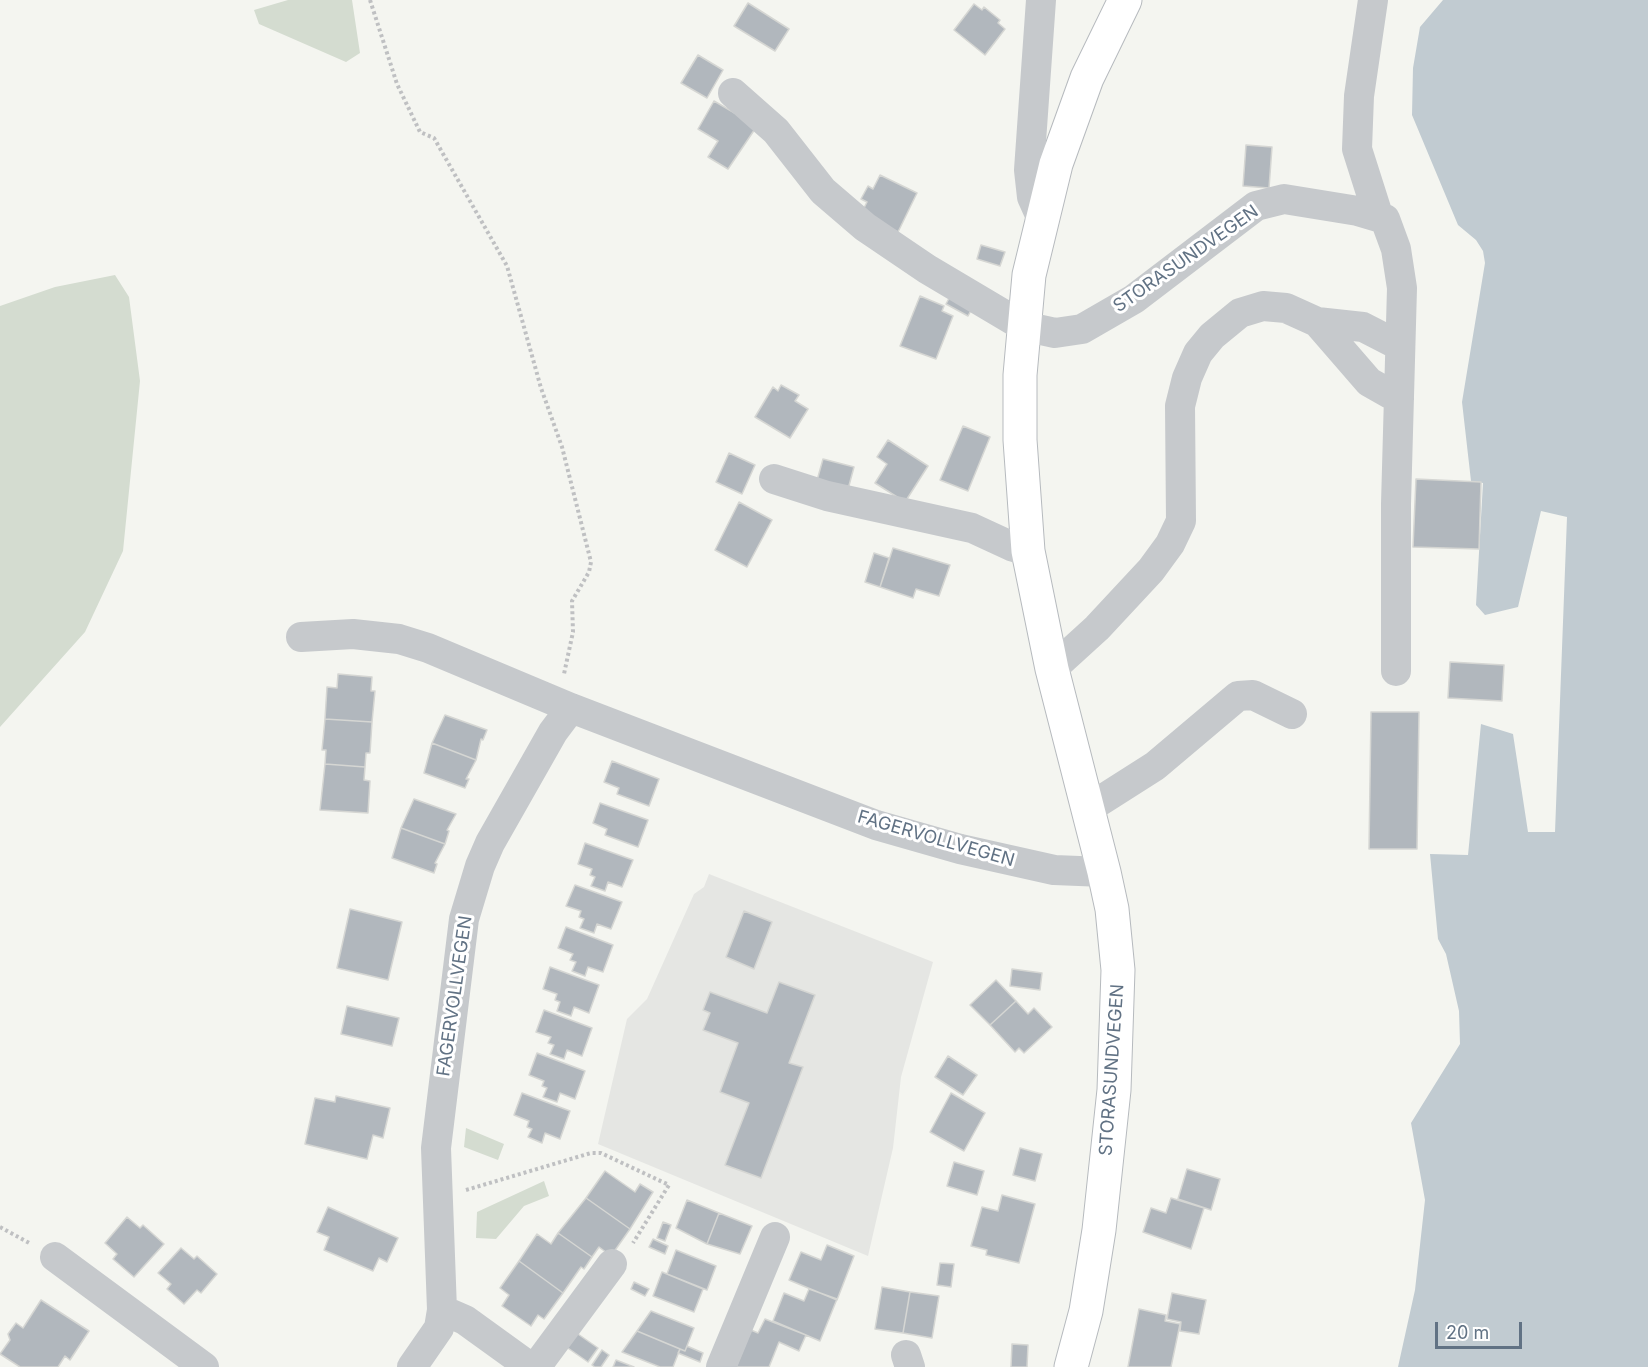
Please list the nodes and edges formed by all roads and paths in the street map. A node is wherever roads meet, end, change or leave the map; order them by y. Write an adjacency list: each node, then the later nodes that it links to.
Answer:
1 (370, 0): 17 (path)
2 (1041, 0): 7 (street)
3 (1125, 0): 7 (main road, STORASUNDVEGEN)
4 (1373, 0): 6 (street)
5 (733, 93): 9 (street, STORASUNDVEGEN)
6 (1378, 215): 9 (street, STORASUNDVEGEN); 10 (street)
7 (1041, 217): 9 (main road, STORASUNDVEGEN)
8 (1317, 322): 10 (street); 11 (street); 15 (street)
9 (1023, 326): 13 (main road, STORASUNDVEGEN)
10 (1400, 346): 11 (street)
11 (1399, 399): 16 (street)
12 (774, 479): 13 (street)
13 (1028, 551): 15 (main road, STORASUNDVEGEN)
14 (301, 637): 17 (street, FAGERVOLLVEGEN)
15 (1052, 669): 19 (main road, STORASUNDVEGEN)
16 (1396, 671)
17 (563, 704): 20 (street, FAGERVOLLVEGEN); 21 (street, FAGERVOLLVEGEN)
18 (1292, 714): 19 (street)
19 (1089, 808): 20 (main road, STORASUNDVEGEN)
20 (1104, 872): 31 (main road, STORASUNDVEGEN)
21 (437, 1199): 24 (path); 25 (street, FAGERVOLLVEGEN)
22 (775, 1236): 30 (street)
23 (55, 1257): 26 (street)
24 (612, 1264): 29 (street)
25 (442, 1310): 27 (street, FAGERVOLLVEGEN); 28 (street)
26 (204, 1367)
27 (412, 1367)
28 (530, 1367)
29 (536, 1367)
30 (721, 1367)
31 (1071, 1367)

